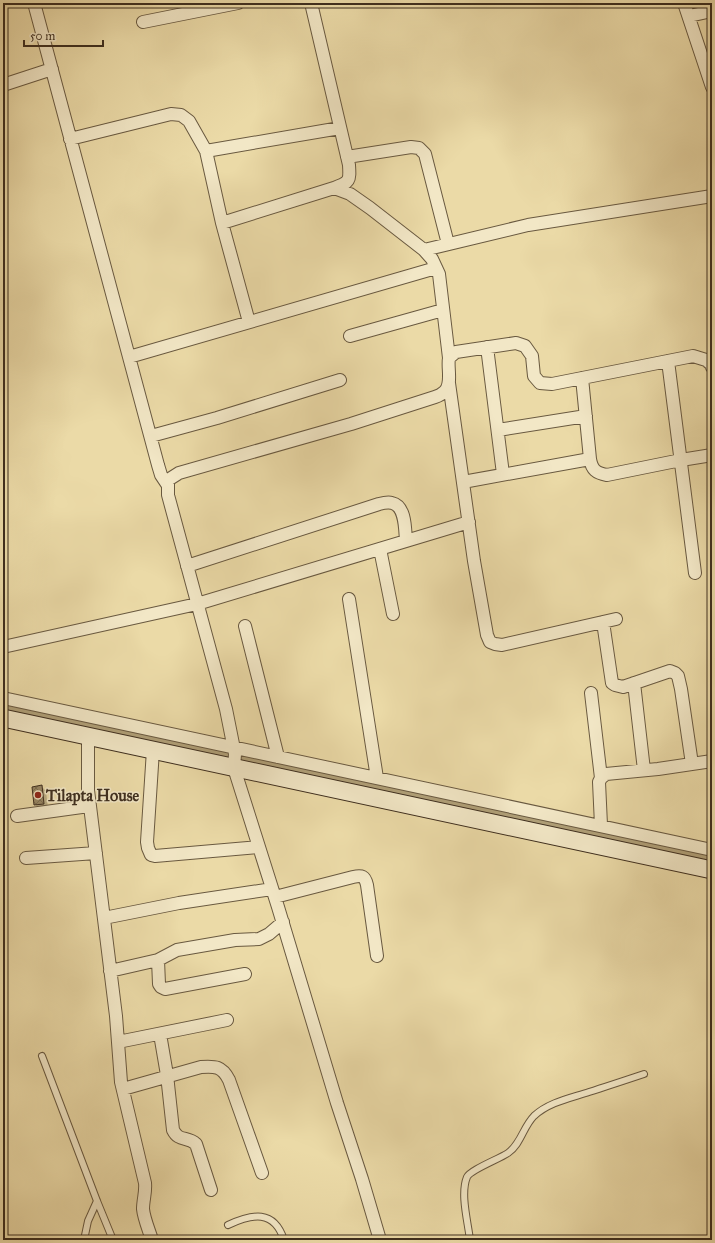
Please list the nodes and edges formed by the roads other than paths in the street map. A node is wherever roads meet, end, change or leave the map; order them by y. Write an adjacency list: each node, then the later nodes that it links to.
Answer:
1 (34, 3): 9 (street)
2 (238, 3): 7 (street)
3 (311, 3): 12 (street)
4 (684, 3): 6 (street)
5 (712, 11): 6 (street)
6 (688, 16): 8 (street)
7 (143, 22)
8 (708, 59): 11 (street)
9 (52, 69): 10 (street); 13 (street)
10 (3, 85)
11 (712, 87)
12 (340, 128): 14 (street); 15 (street)
13 (70, 139): 14 (street); 26 (street)
14 (206, 151): 18 (street)
15 (347, 158): 16 (street); 19 (street)
16 (334, 188): 18 (street); 20 (street)
17 (712, 196): 19 (street)
18 (222, 223): 23 (street)
19 (448, 244): 20 (street)
20 (424, 250): 21 (street)
21 (436, 268): 22 (street); 23 (street)
22 (443, 310): 24 (street); 27 (street)
23 (249, 322): 26 (street)
24 (350, 336)
25 (487, 347): 27 (street); 30 (street); 34 (street)
26 (129, 357): 35 (street)
27 (449, 358): 32 (street)
28 (668, 361): 29 (street); 30 (street); 38 (street)
29 (712, 367)
30 (582, 378): 33 (street)
31 (340, 380): 35 (street)
32 (449, 383): 40 (street); 41 (street)
33 (586, 416): 34 (street); 37 (street)
34 (498, 430): 39 (street)
35 (151, 436): 41 (street)
36 (712, 455): 38 (street)
37 (590, 459): 38 (street); 39 (street)
38 (681, 460): 46 (street)
39 (503, 474): 40 (street)
40 (463, 482): 42 (street)
41 (167, 484): 45 (street)
42 (468, 522): 43 (street); 51 (street)
43 (406, 541): 44 (street); 45 (street)
44 (380, 549): 48 (street); 49 (street)
45 (187, 566): 48 (street)
46 (695, 573)
47 (349, 599): 65 (street)
48 (197, 604): 53 (street); 61 (street)
49 (393, 614)
50 (616, 619): 51 (street)
51 (603, 622): 54 (street)
52 (245, 626): 60 (street)
53 (3, 647)
54 (634, 683): 63 (street); 64 (street)
55 (591, 693): 66 (street)
56 (3, 698): 61 (street)
57 (3, 718): 58 (street)
58 (88, 737): 59 (street); 67 (street)
59 (153, 750): 61 (street); 70 (street)
60 (278, 757): 61 (street); 65 (street)
61 (234, 758): 70 (street); 74 (street)
62 (712, 761): 63 (street)
63 (692, 764): 64 (street)
64 (644, 770): 66 (street)
65 (377, 778): 69 (street)
66 (601, 778): 69 (street)
67 (89, 806): 68 (street); 72 (street)
68 (18, 816)
69 (601, 825): 71 (street)
70 (258, 847): 75 (street)
71 (712, 850)
72 (96, 853): 73 (street); 76 (street)
73 (26, 858)
74 (712, 870)
75 (273, 893): 76 (street); 77 (street); 78 (street)
76 (104, 918): 80 (street)
77 (283, 922): 79 (street); 97 (street)
78 (377, 956)
79 (158, 960): 80 (street); 81 (street)
80 (110, 971): 84 (street)
81 (245, 974)
82 (227, 1020): 83 (street)
83 (160, 1034): 84 (street); 87 (street)
84 (118, 1042): 88 (street)
85 (42, 1056): 91 (lane)
86 (644, 1074): 98 (lane)
87 (167, 1076): 88 (street); 89 (street); 90 (street)
88 (122, 1089): 95 (street)
89 (262, 1173)
90 (211, 1190)
91 (97, 1201): 93 (lane); 94 (lane)
92 (228, 1225): 96 (lane)
93 (84, 1240)
94 (114, 1240)
95 (152, 1240)
96 (284, 1240)
97 (380, 1240)
98 (470, 1240)

